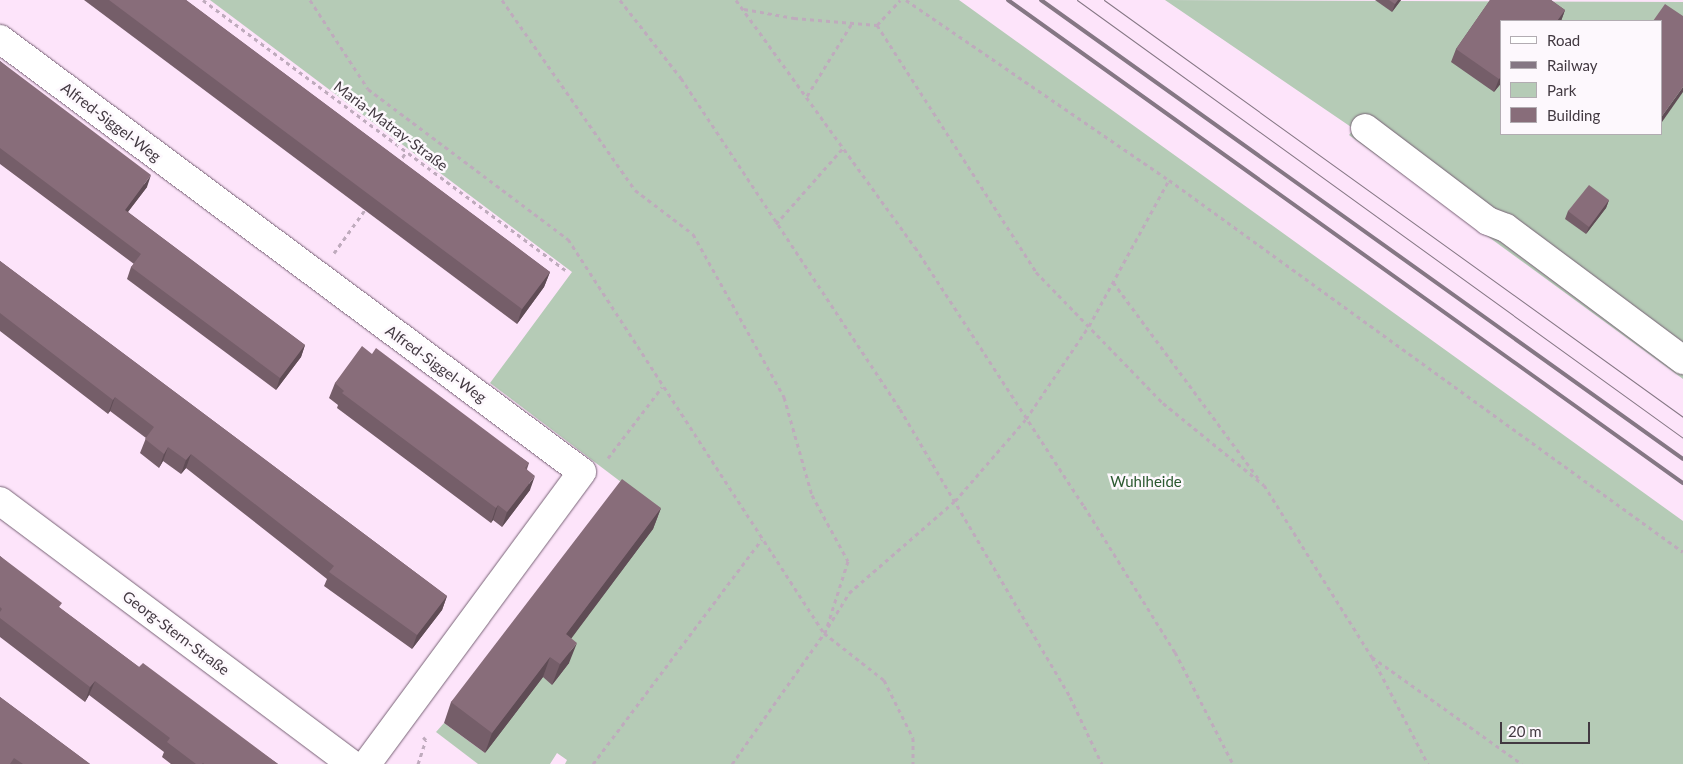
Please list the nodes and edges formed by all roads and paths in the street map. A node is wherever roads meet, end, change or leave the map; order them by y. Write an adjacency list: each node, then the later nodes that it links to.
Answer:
1 (203, 0): 15 (path, Maria-Matray-Straße)
2 (310, 0): 25 (path)
3 (502, 0): 33 (path)
4 (620, 0): 19 (path)
5 (736, 0): 8 (path)
6 (900, 0): 10 (path)
7 (906, 0): 17 (path)
8 (743, 9): 9 (path); 12 (path)
9 (852, 23): 10 (path); 12 (path)
10 (877, 25): 23 (path)
11 (0, 39): 21 (street, Alfred-Siggel-Weg)
12 (807, 96): 14 (path)
13 (1365, 128): 24 (street)
14 (844, 147): 19 (path); 26 (path)
15 (406, 152): 16 (path); 20 (path, Maria-Matray-Straße)
16 (395, 168)
17 (1169, 180): 22 (path); 32 (path)
18 (373, 199): 21 (path)
19 (776, 224): 30 (path)
20 (565, 270)
21 (317, 277): 27 (street, Alfred-Siggel-Weg)
22 (1113, 282): 23 (path); 28 (path)
23 (1089, 326): 26 (path); 28 (path)
24 (1683, 360)
25 (662, 387): 27 (path); 31 (path)
26 (1026, 420): 30 (path); 41 (path)
27 (582, 472): 36 (street)
28 (1264, 485): 34 (path)
29 (0, 501): 35 (street, Georg-Stern-Straße)
30 (955, 502): 33 (path); 40 (path)
31 (762, 539): 33 (path); 37 (path)
32 (1683, 552)
33 (824, 633): 38 (path); 39 (path)
34 (1372, 657): 42 (path); 43 (path)
35 (351, 764)
36 (367, 764)
37 (593, 764)
38 (732, 764)
39 (913, 764)
40 (1102, 764)
41 (1233, 764)
42 (1428, 764)
43 (1522, 764)

